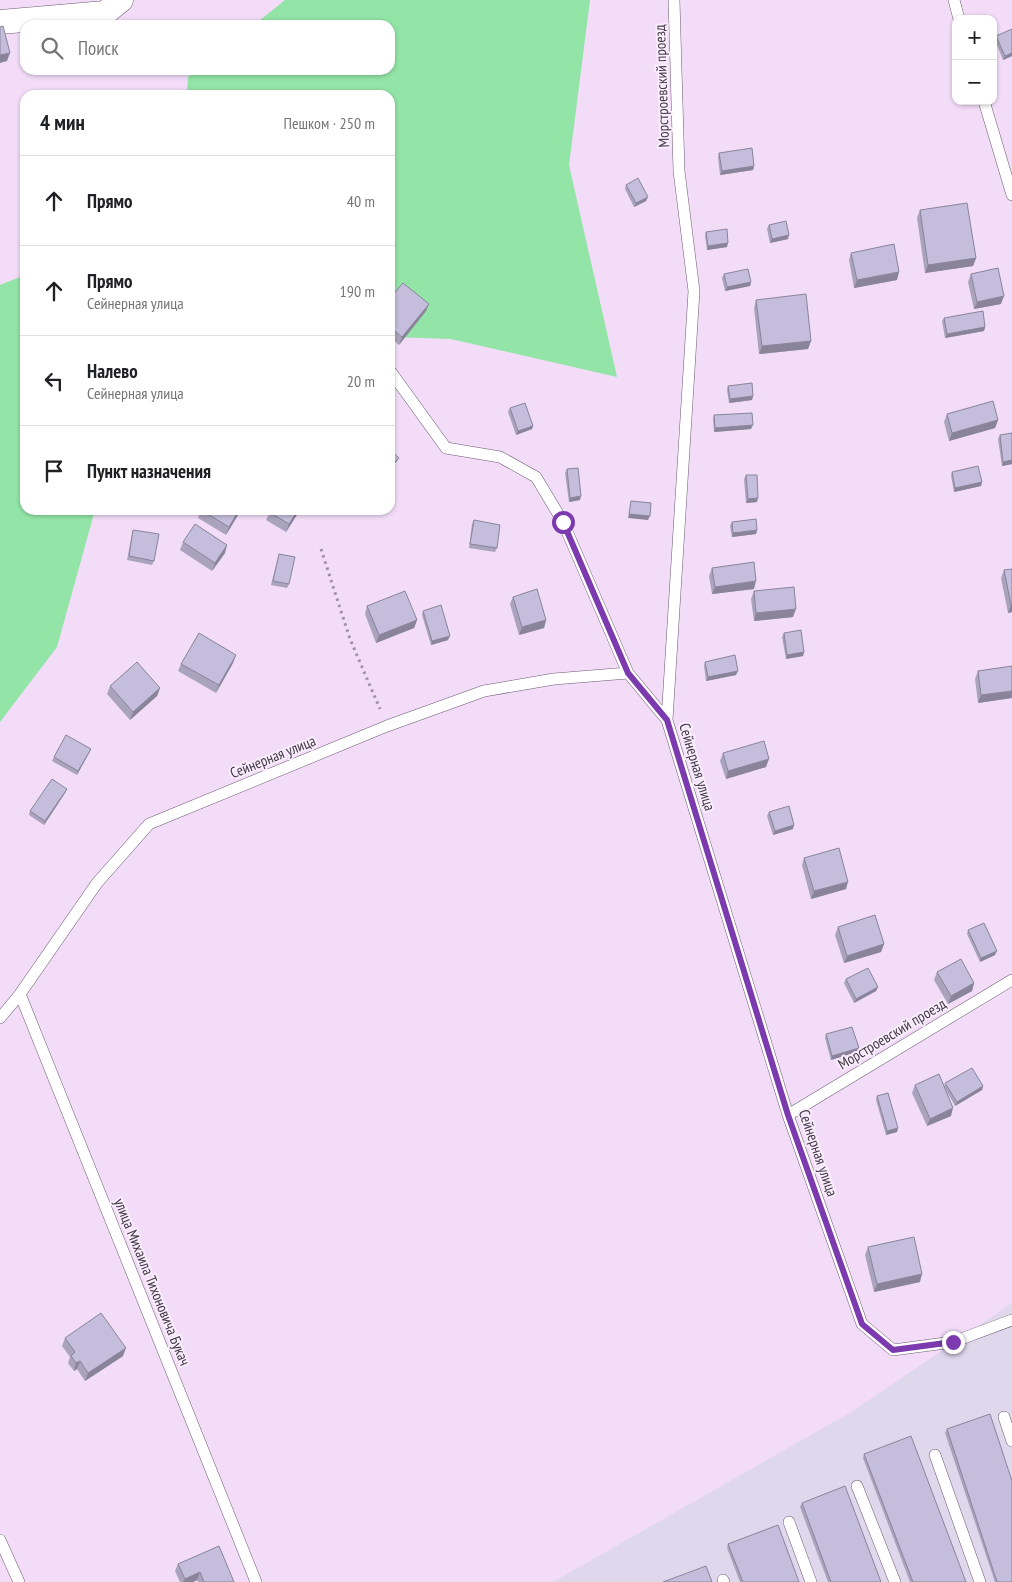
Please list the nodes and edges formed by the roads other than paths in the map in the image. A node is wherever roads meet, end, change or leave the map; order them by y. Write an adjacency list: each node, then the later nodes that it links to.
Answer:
1 (121, 0): 6 (street)
2 (674, 0): 12 (lane, Морстроевский проезд)
3 (954, 0): 4 (lane)
4 (958, 15)
5 (20, 20): 7 (street)
6 (23, 20)
7 (0, 22)
8 (985, 105): 9 (lane)
9 (1012, 195)
10 (395, 378): 11 (lane)
11 (628, 673): 12 (lane, Сейнерная улица); 14 (lane, Сейнерная улица)
12 (667, 720): 16 (lane, Сейнерная улица)
13 (1012, 980): 16 (lane, Морстроевский проезд)
14 (20, 994): 15 (lane, Сейнерная улица); 25 (lane, улица Михаила Тихоновича Букач)
15 (0, 1018)
16 (788, 1115): 17 (lane, Сейнерная улица)
17 (1012, 1320)
18 (1004, 1417): 19 (lane)
19 (1012, 1441)
20 (935, 1455): 28 (lane)
21 (857, 1486): 27 (lane)
22 (789, 1522): 26 (lane)
23 (0, 1540): 24 (lane)
24 (19, 1582)
25 (256, 1582)
26 (811, 1582)
27 (895, 1582)
28 (980, 1582)

